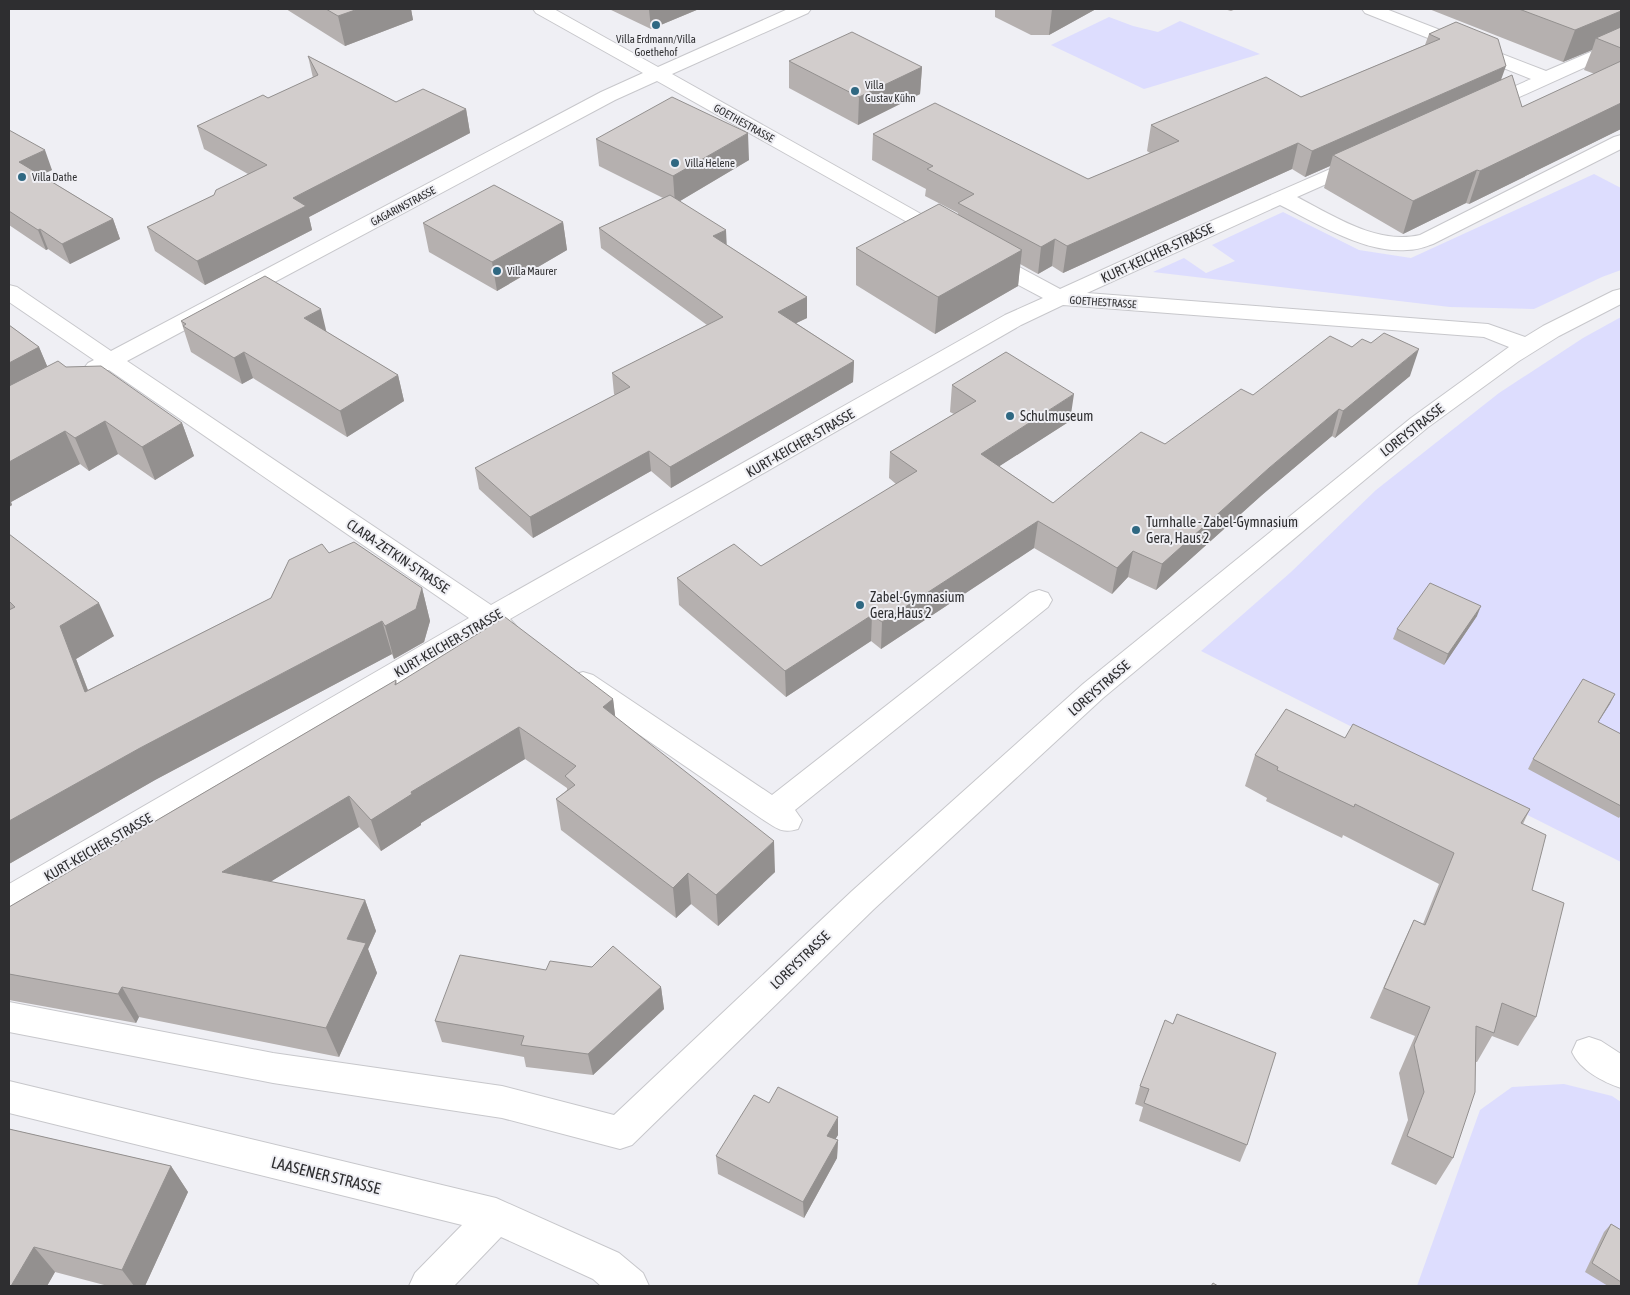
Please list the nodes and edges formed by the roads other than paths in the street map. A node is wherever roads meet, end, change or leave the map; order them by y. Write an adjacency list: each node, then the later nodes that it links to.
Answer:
1 (542, 9): 5 (street, GOETHESTRASSE)
2 (802, 9): 5 (street, GAGARINSTRASSE)
3 (1371, 9): 6 (street)
4 (1621, 44): 6 (street)
5 (655, 74): 12 (street, GOETHESTRASSE); 15 (street, GAGARINSTRASSE)
6 (1546, 78): 7 (street)
7 (1466, 115)
8 (1621, 141): 10 (street)
9 (1377, 155): 10 (street, KURT-KEICHER-STRASSE)
10 (1282, 197): 12 (street, KURT-KEICHER-STRASSE)
11 (1621, 296): 14 (street, LOREYSTRASSE)
12 (1060, 298): 14 (street, GOETHESTRASSE); 18 (street, KURT-KEICHER-STRASSE)
13 (9, 300): 15 (street, CLARA-ZETKIN-STRASSE)
14 (1527, 346): 22 (street, LOREYSTRASSE)
15 (109, 362): 16 (street, GAGARINSTRASSE); 18 (street, CLARA-ZETKIN-STRASSE)
16 (74, 380)
17 (1040, 600): 20 (street)
18 (490, 618): 19 (street, CLARA-ZETKIN-STRASSE); 21 (street, KURT-KEICHER-STRASSE)
19 (522, 640)
20 (563, 668)
21 (9, 900)
22 (9, 1017)
23 (1588, 1052): 24 (street)
24 (1621, 1073)
25 (9, 1097): 26 (street, LAASENER STRASSE)
26 (496, 1216): 27 (street); 28 (street, LAASENER STRASSE)
27 (428, 1286)
28 (630, 1286)

